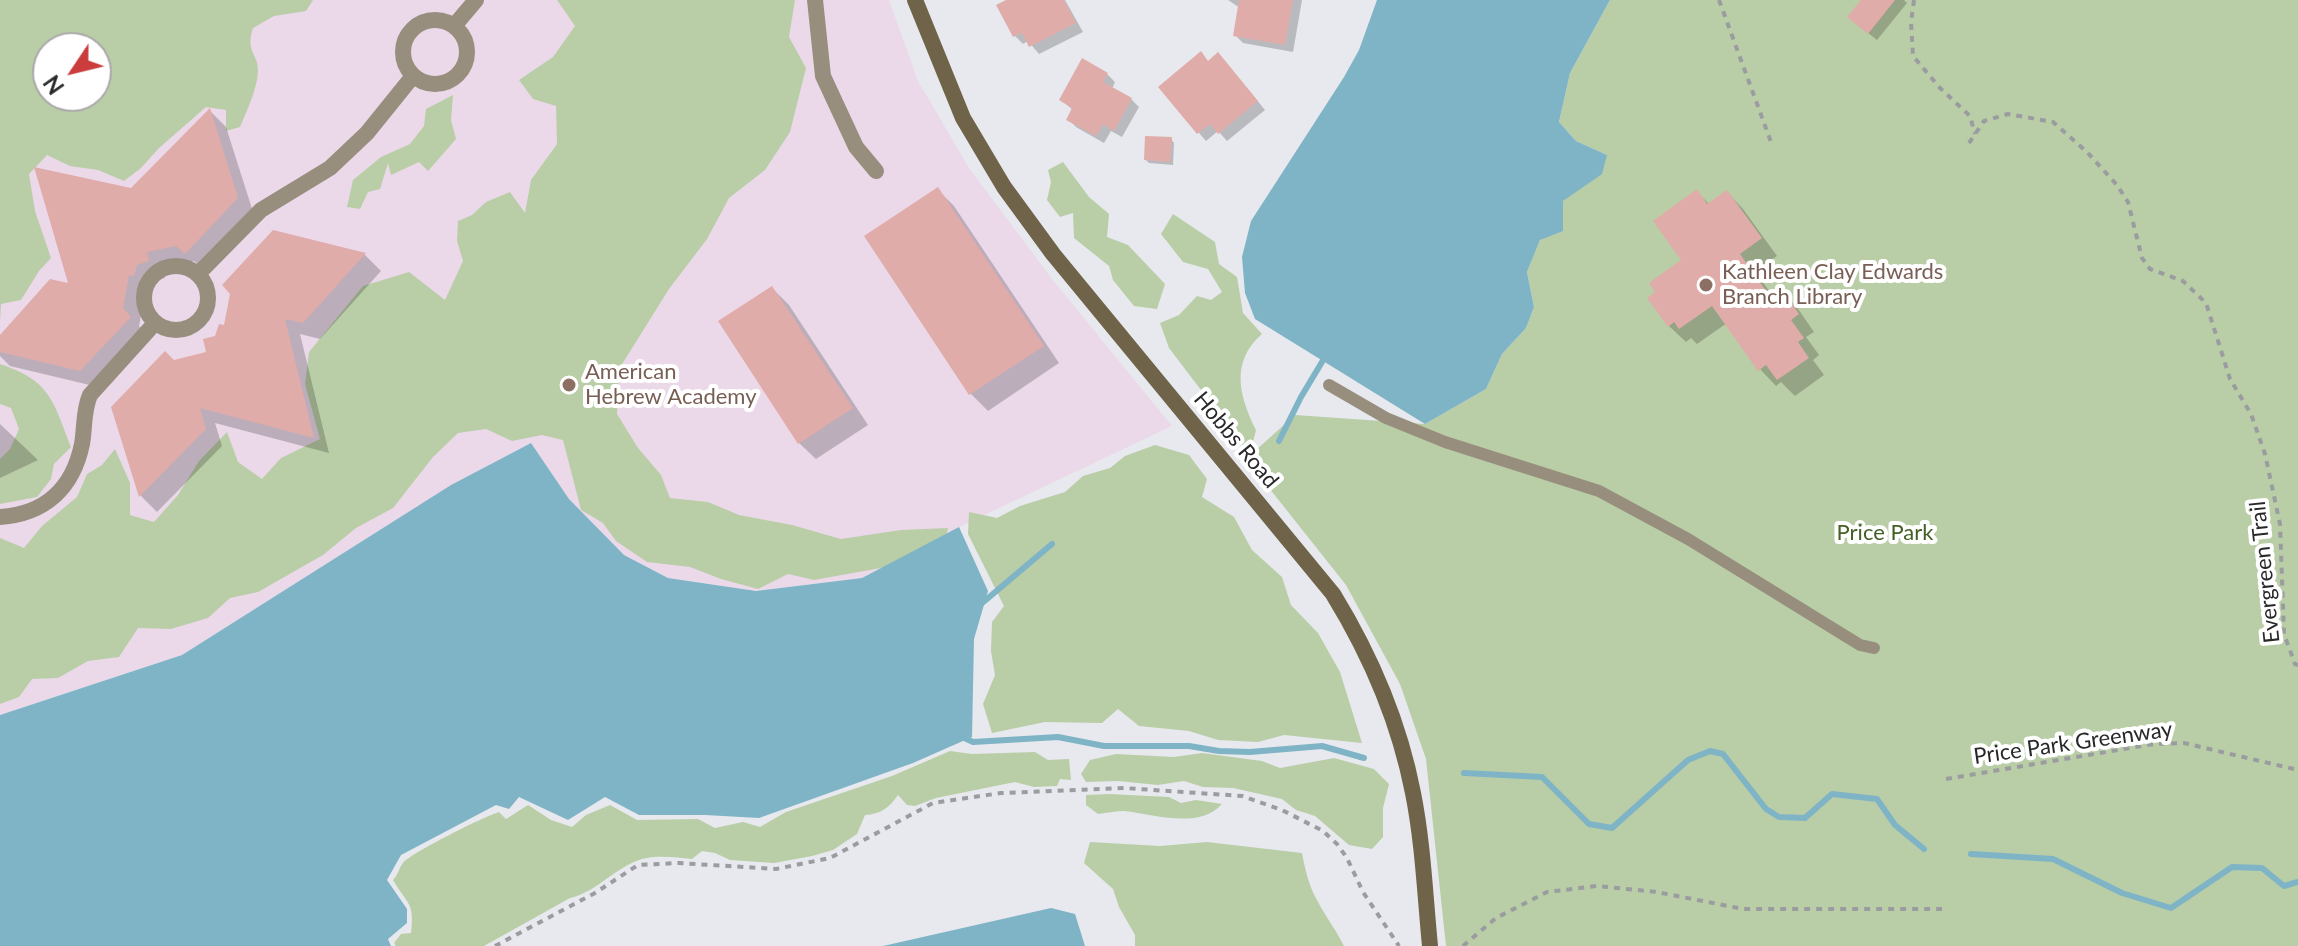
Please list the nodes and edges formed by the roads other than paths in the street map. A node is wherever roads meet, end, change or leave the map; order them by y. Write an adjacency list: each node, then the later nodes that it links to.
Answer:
1 (476, 0): 4 (street)
2 (815, 0): 6 (street)
3 (915, 0): 12 (street, Hobbs Road)
4 (454, 26): 5 (street); 5 (street)
5 (413, 76): 7 (street)
6 (876, 171)
7 (198, 274): 8 (street); 8 (street)
8 (155, 323): 10 (street)
9 (1329, 385): 11 (lane)
10 (0, 517)
11 (1874, 648)
12 (1430, 946)

